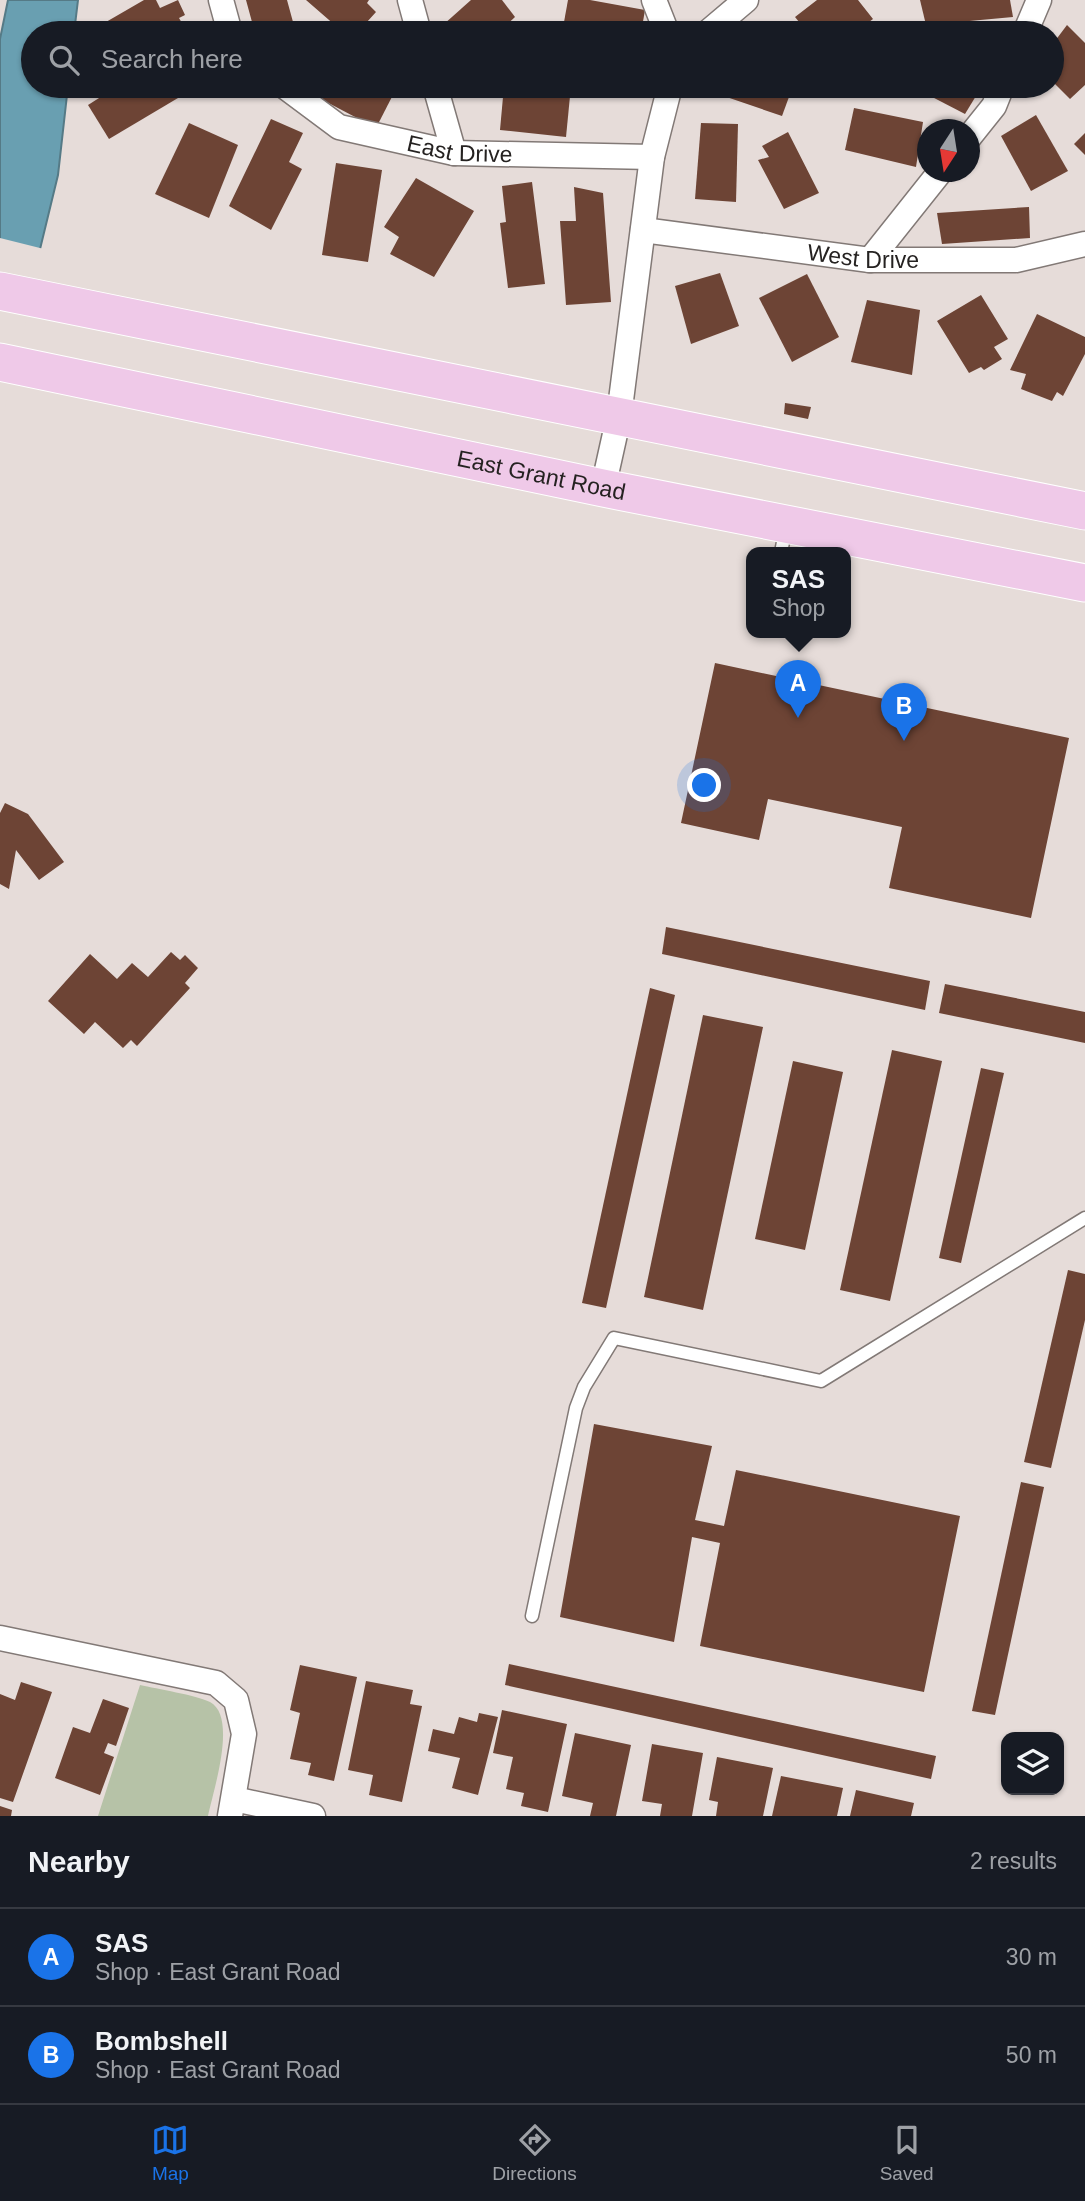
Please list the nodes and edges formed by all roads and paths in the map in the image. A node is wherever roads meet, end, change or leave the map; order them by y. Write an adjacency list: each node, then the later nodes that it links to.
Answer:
1 (221, 0): 6 (street)
2 (410, 0): 7 (street)
3 (653, 0): 8 (street)
4 (746, 0): 9 (street)
5 (1039, 0): 10 (street)
6 (227, 21)
7 (416, 21)
8 (662, 21)
9 (721, 21)
10 (1030, 21)
11 (300, 98): 16 (street, East Drive)
12 (438, 98): 16 (street)
13 (667, 98): 17 (street)
14 (997, 98): 15 (street)
15 (980, 124)
16 (454, 153): 17 (street, East Drive)
17 (652, 157): 19 (street)
18 (932, 182): 21 (street)
19 (643, 230): 21 (street, West Drive); 24 (street)
20 (1085, 244): 21 (street, West Drive)
21 (870, 260)
22 (0, 290): 24 (main road)
23 (13, 365): 25 (main road, East Grant Road)
24 (619, 416): 25 (street); 26 (main road)
25 (603, 488): 27 (main road, East Grant Road)
26 (1085, 511)
27 (784, 538): 28 (main road, East Grant Road)
28 (844, 547)
29 (851, 548): 30 (main road, East Grant Road)
30 (1085, 583)
31 (1085, 1218): 32 (lane)
32 (532, 1616)
33 (0, 1638): 34 (street)
34 (232, 1807): 35 (street)
35 (313, 1816)

